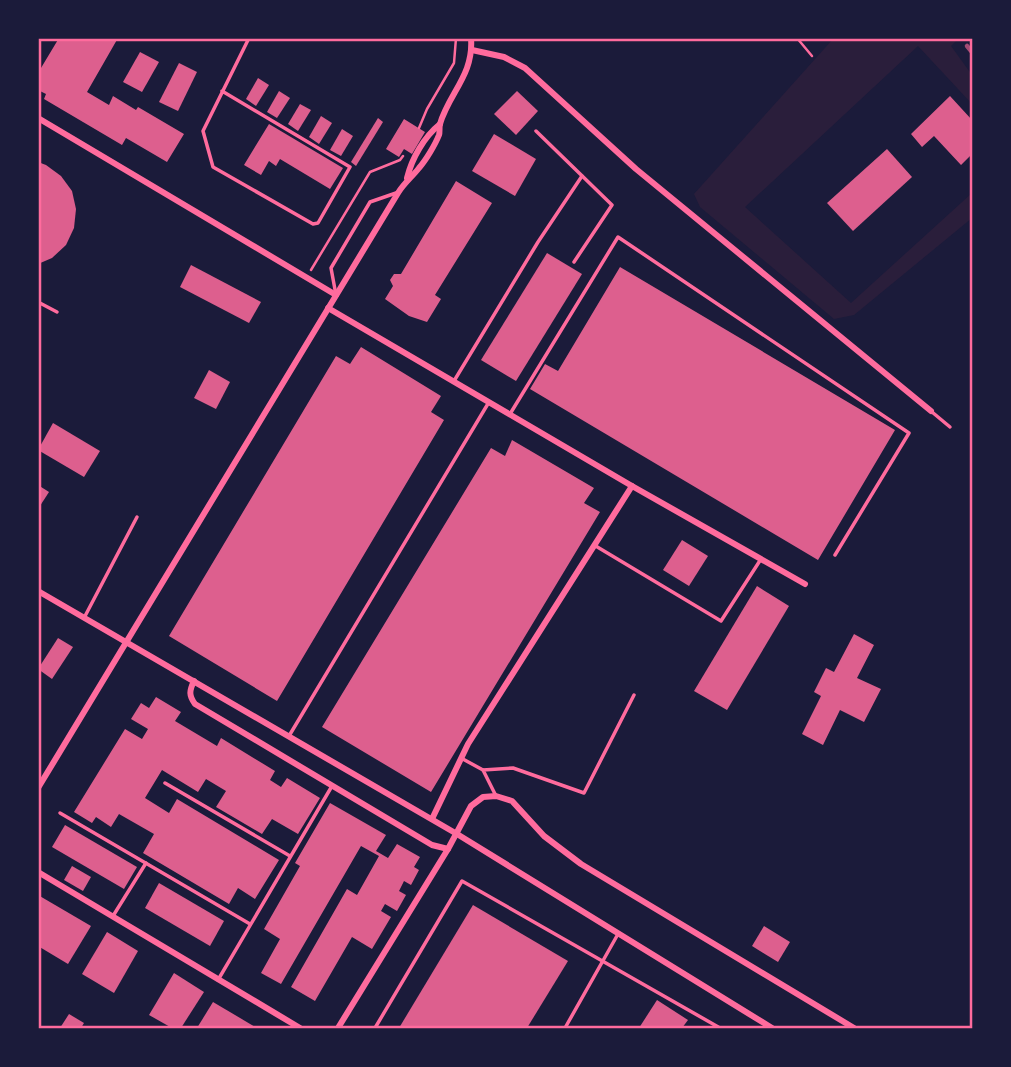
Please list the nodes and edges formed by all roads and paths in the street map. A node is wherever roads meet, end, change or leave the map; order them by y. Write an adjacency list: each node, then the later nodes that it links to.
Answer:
1 (249, 38): 7 (lane)
2 (456, 38): 10 (path)
3 (471, 38): 5 (street)
4 (797, 38): 6 (path)
5 (472, 50): 9 (street); 24 (street)
6 (812, 56)
7 (222, 91): 7 (lane)
8 (38, 118): 17 (street)
9 (440, 124): 14 (street); 14 (street)
10 (419, 128)
11 (536, 131): 13 (lane)
12 (408, 151): 17 (path)
13 (582, 176): 16 (lane); 22 (lane)
14 (407, 180): 15 (street)
15 (398, 193): 18 (street); 18 (lane)
16 (574, 262)
17 (308, 280): 18 (street)
18 (336, 295): 20 (street)
19 (38, 302): 21 (lane)
20 (328, 308): 22 (street); 35 (street)
21 (57, 312)
22 (454, 381): 23 (street)
23 (489, 402): 25 (street); 38 (lane)
24 (931, 411): 26 (lane)
25 (510, 414): 27 (street); 30 (lane)
26 (950, 427)
27 (632, 486): 29 (street); 31 (street)
28 (137, 517): 34 (lane)
29 (594, 545): 31 (lane); 39 (street)
30 (835, 555)
31 (761, 559): 32 (street)
32 (805, 584)
33 (38, 591): 34 (street)
34 (84, 618): 35 (street)
35 (125, 643): 36 (street); 43 (street)
36 (194, 681): 38 (street); 42 (street)
37 (634, 695): 40 (lane)
38 (289, 736): 46 (street)
39 (461, 758): 40 (lane); 46 (street)
40 (483, 770): 44 (lane)
41 (166, 783): 49 (lane)
42 (332, 786): 48 (street); 49 (lane)
43 (38, 788)
44 (496, 796): 47 (street); 63 (street)
45 (60, 813): 50 (lane)
46 (432, 819): 47 (street)
47 (457, 834): 48 (street); 54 (street)
48 (448, 849): 58 (street)
49 (290, 856): 53 (lane)
50 (146, 863): 52 (lane); 53 (lane)
51 (38, 872): 52 (street)
52 (113, 916): 56 (street)
53 (250, 924): 56 (lane)
54 (618, 934): 55 (lane); 62 (street)
55 (603, 961): 59 (lane); 60 (lane); 61 (lane)
56 (218, 980): 57 (street)
57 (300, 1028)
58 (338, 1028)
59 (374, 1028)
60 (565, 1028)
61 (720, 1028)
62 (772, 1028)
63 (854, 1028)

